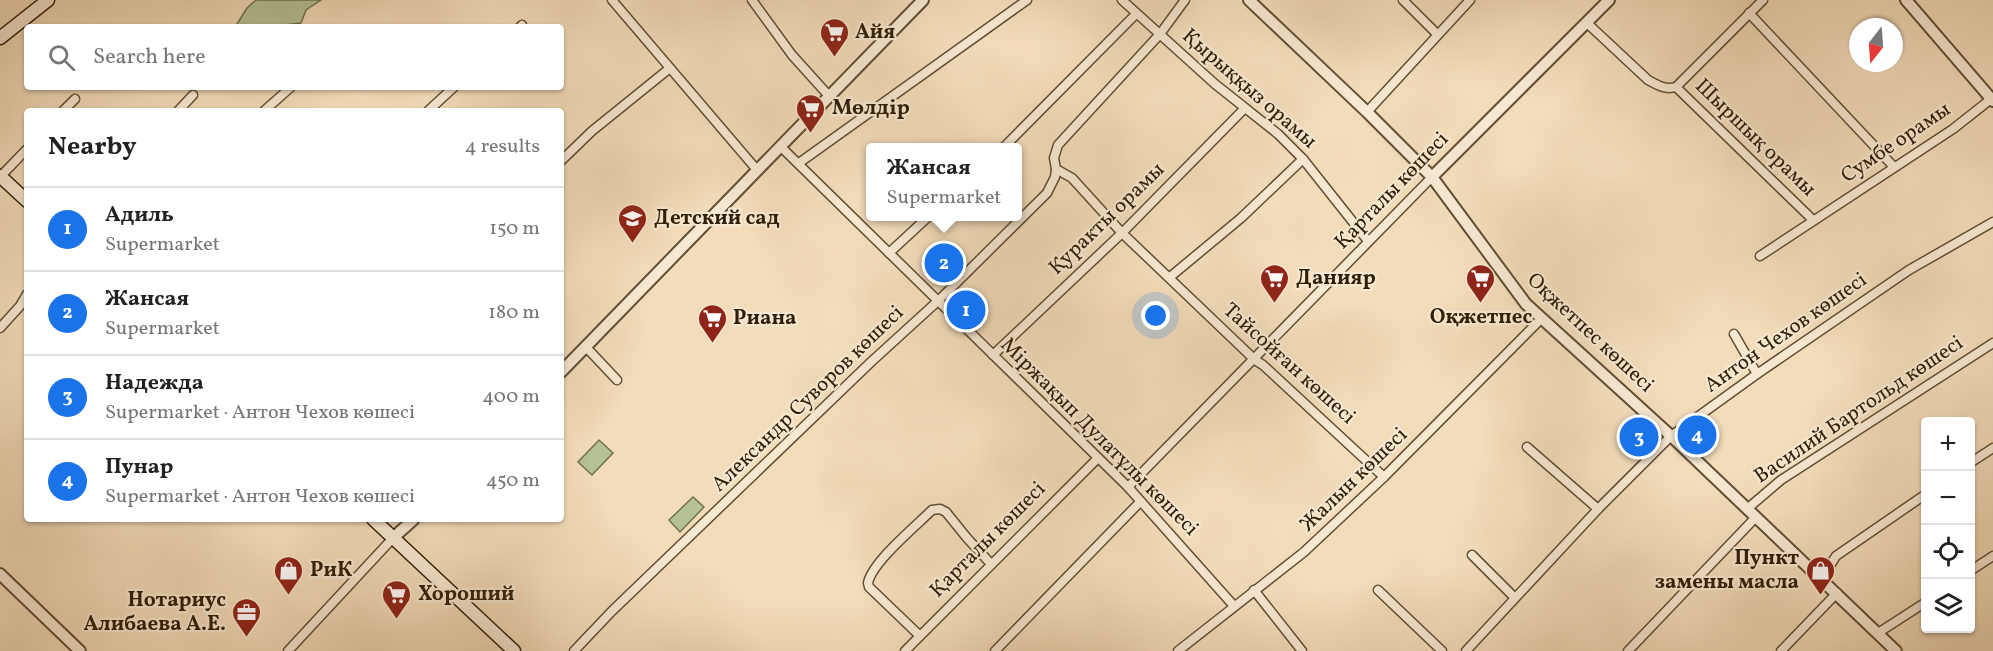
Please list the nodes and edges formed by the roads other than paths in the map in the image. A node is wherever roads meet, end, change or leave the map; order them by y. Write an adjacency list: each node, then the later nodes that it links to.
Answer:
1 (48, 0): 19 (main road)
2 (612, 0): 20 (street)
3 (752, 0): 25 (street)
4 (923, 0): 25 (street)
5 (1027, 0): 39 (street)
6 (1122, 0): 15 (street, Қырыққыз орамы)
7 (1185, 0): 17 (street)
8 (1249, 0): 33 (street, Оқжетпес көшесі)
9 (1403, 0): 18 (street)
10 (1470, 0): 18 (street)
11 (1609, 0): 16 (street, Қарталы көшесі)
12 (1763, 0): 14 (street)
13 (1905, 0): 27 (street)
14 (1749, 13): 21 (street); 40 (street)
15 (1136, 14): 17 (street, Қырыққыз орамы); 34 (street)
16 (1587, 23): 21 (street, Шыршық орамы); 44 (street, Қарталы көшесі)
17 (1160, 34): 32 (street, Қырыққыз орамы); 41 (street)
18 (1437, 34): 33 (street)
19 (0, 38)
20 (669, 69): 37 (street); 42 (street)
21 (1676, 87): 47 (street, Шыршық орамы)
22 (288, 90): 30 (street)
23 (451, 90): 31 (street)
24 (193, 95): 29 (street)
25 (829, 96): 35 (street)
26 (75, 99): 28 (street)
27 (1992, 100): 40 (street, Сумбе орамы)
28 (66, 108)
29 (181, 108)
30 (267, 108)
31 (431, 108)
32 (1245, 108): 38 (street, Қырыққыз орамы); 51 (street, Қуракты орамы)
33 (1367, 112): 44 (street, Оқжетпес көшесі)
34 (1007, 143)
35 (780, 147): 39 (street, Міржақып Дулатұлы көшесі); 42 (street)
36 (24, 152): 43 (street)
37 (564, 159)
38 (1304, 159): 52 (street, Қырыққыз орамы); 55 (street)
39 (799, 163): 53 (street, Міржақып Дулатұлы көшесі)
40 (1894, 167): 47 (street, Сумбе орамы)
41 (1056, 169): 46 (street, Александр Суворов көшесі); 51 (street, Тайсойған көшесі)
42 (757, 170): 62 (street)
43 (0, 177): 45 (main road)
44 (1432, 177): 52 (street, Қарталы көшесі); 58 (street, Оқжетпес көшесі)
45 (24, 198)
46 (1022, 218)
47 (1813, 220): 54 (street, Сумбе орамы)
48 (924, 221): 53 (street)
49 (1019, 221): 57 (street, Александр Суворов көшесі)
50 (1993, 222): 66 (street, Антон Чехов көшесі)
51 (1122, 233): 55 (street, Тайсойған көшесі); 63 (street, Қуракты орамы)
52 (1368, 241): 64 (street, Қарталы көшесі)
53 (889, 253): 57 (street, Міржақып Дулатұлы көшесі)
54 (1760, 256)
55 (1170, 277): 64 (street, Тайсойған көшесі)
56 (24, 299): 59 (street)
57 (939, 300): 63 (street, Міржақып Дулатұлы көшесі); 100 (street, Александр Суворов көшесі)
58 (1541, 319): 68 (street, Оқжетпес көшесі); 73 (street, Жалын көшесі)
59 (0, 327)
60 (1734, 334): 66 (street)
61 (1993, 343): 78 (street, Василий Бартольд көшесі)
62 (585, 346): 65 (street); 67 (street)
63 (993, 355): 71 (street, Міржақып Дулатұлы көшесі)
64 (1255, 360): 73 (street, Тайсойған көшесі); 74 (street, Қарталы көшесі)
65 (564, 369)
66 (1757, 374): 68 (street, Антон Чехов көшесі)
67 (617, 380)
68 (1671, 436): 77 (street, Антон Чехов көшесі); 78 (street, Оқжетпес көшесі)
69 (1527, 447): 77 (street)
70 (1993, 448): 72 (street)
71 (1098, 458): 74 (street, Міржақып Дулатұлы көшесі); 85 (street, Қарталы көшесі)
72 (1975, 460)
73 (1384, 477): 89 (street, Жалын көшесі)
74 (1128, 488): 76 (street, Міржақып Дулатұлы көшесі)
75 (1921, 497): 88 (street)
76 (1140, 502): 94 (street, Міржақып Дулатұлы көшесі); 102 (street)
77 (1598, 509): 92 (street, Антон Чехов көшесі)
78 (1747, 509): 79 (street, Оқжетпес көшесі)
79 (1756, 517): 88 (street, Оқжетпес көшесі); 107 (street, Василий Бартольд көшесі)
80 (376, 522): 82 (main road)
81 (411, 522): 82 (street)
82 (393, 538): 98 (street); 99 (main road)
83 (1472, 555): 92 (street)
84 (1993, 556): 86 (street)
85 (991, 564): 96 (street, Қарталы көшесі); 96 (street)
86 (1975, 569)
87 (0, 574): 97 (street)
88 (1822, 578): 91 (street, Оқжетпес көшесі)
89 (1254, 590): 94 (street, Жалын көшесі); 104 (street)
90 (1378, 590): 105 (street)
91 (1837, 593): 95 (street, Оқжетпес көшесі); 108 (street)
92 (1514, 597): 106 (street, Антон Чехов көшесі)
93 (1921, 605): 95 (street)
94 (1234, 606): 103 (street, Жалын көшесі)
95 (1878, 633): 109 (street, Оқжетпес көшесі)
96 (920, 636): 101 (street, Қарталы көшесі)
97 (80, 651)
98 (288, 651)
99 (514, 651)
100 (574, 651)
101 (905, 651)
102 (995, 651)
103 (1178, 651)
104 (1302, 651)
105 (1442, 651)
106 (1466, 651)
107 (1628, 651)
108 (1781, 651)
109 (1896, 651)

